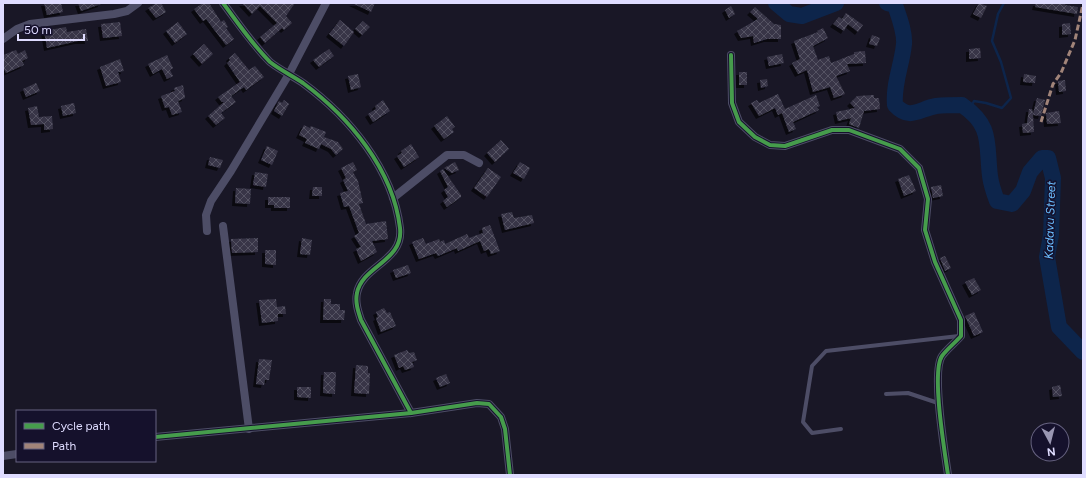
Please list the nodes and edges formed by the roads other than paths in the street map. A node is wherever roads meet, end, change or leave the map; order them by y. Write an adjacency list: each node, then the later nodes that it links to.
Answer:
1 (138, 3): 4 (street)
2 (223, 3): 6 (street)
3 (326, 3): 6 (street)
4 (3, 39)
5 (731, 55): 11 (street)
6 (289, 74): 8 (street); 10 (street)
7 (479, 163): 8 (street)
8 (393, 198): 14 (street)
9 (223, 226): 15 (street)
10 (207, 231)
11 (961, 336): 13 (street); 16 (lane)
12 (886, 394): 13 (lane)
13 (938, 403): 21 (street)
14 (411, 413): 15 (street); 20 (street)
15 (248, 429): 17 (street)
16 (841, 429)
17 (156, 438)
18 (16, 454): 19 (street)
19 (3, 456)
20 (510, 475)
21 (948, 475)

